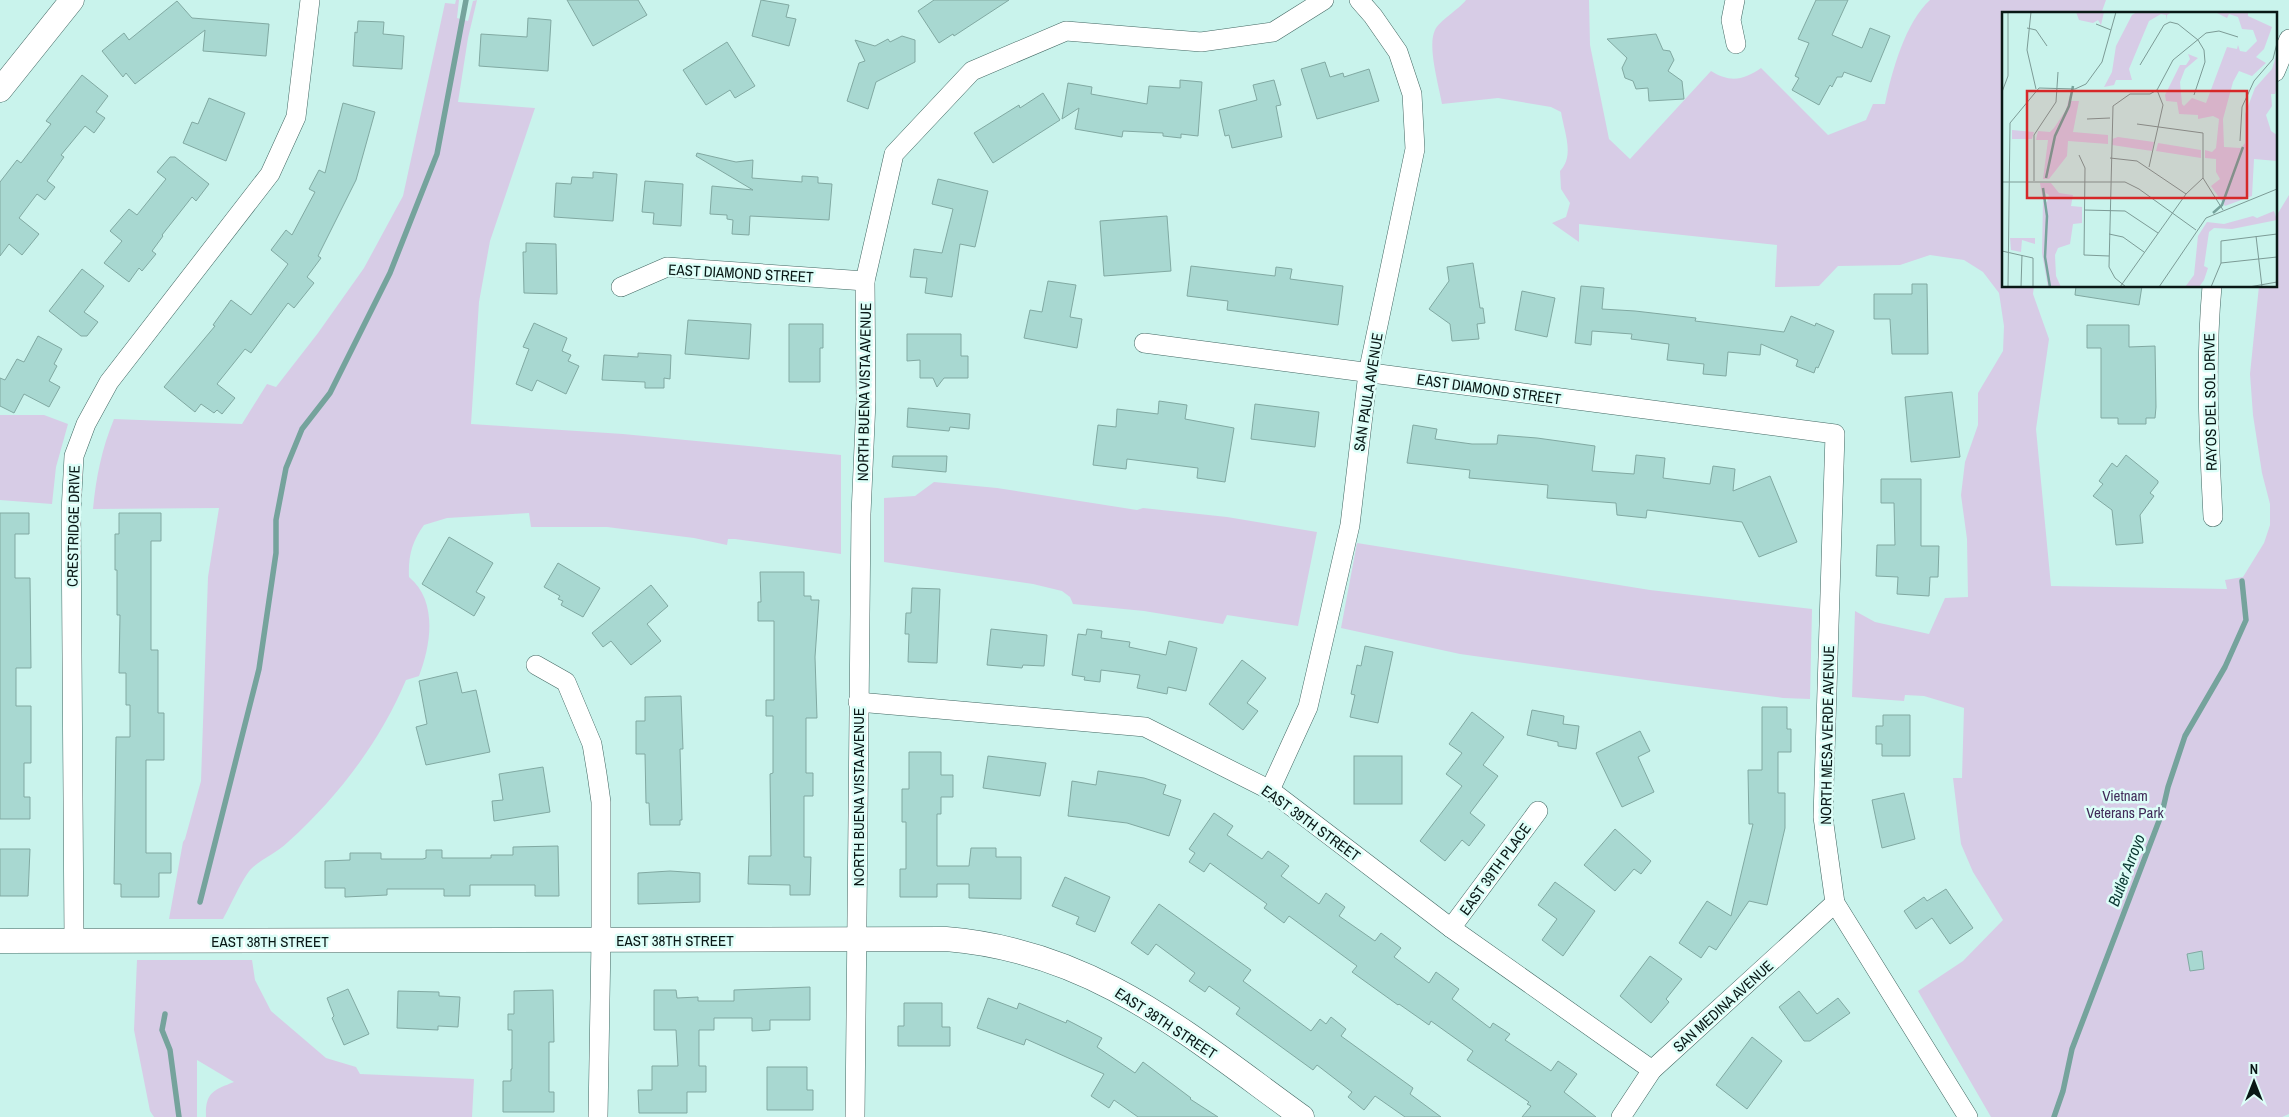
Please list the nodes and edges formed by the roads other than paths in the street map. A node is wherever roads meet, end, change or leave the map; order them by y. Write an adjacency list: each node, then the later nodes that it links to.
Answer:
1 (72, 0): 9 (street)
2 (310, 0): 26 (street, CRESTRIDGE DRIVE)
3 (1324, 0): 10 (street, NORTH BUENA VISTA AVENUE)
4 (1359, 0): 14 (street, SAN PAULA AVENUE)
5 (1735, 0): 7 (street)
6 (2289, 39): 8 (street)
7 (1736, 44)
8 (2276, 70)
9 (0, 90)
10 (865, 281): 11 (street, EAST DIAMOND STREET); 18 (street, NORTH BUENA VISTA AVENUE)
11 (621, 287)
12 (2212, 288): 16 (street, RAYOS DEL SOL DRIVE)
13 (1144, 343): 14 (street, EAST DIAMOND STREET)
14 (1368, 372): 15 (street, EAST DIAMOND STREET); 19 (street, SAN PAULA AVENUE)
15 (1835, 434): 21 (street, NORTH MESA VERDE AVENUE)
16 (2213, 517)
17 (536, 665): 23 (street)
18 (858, 702): 19 (street, EAST 39TH STREET); 24 (street, NORTH BUENA VISTA AVENUE)
19 (1270, 790): 22 (street, EAST 39TH STREET)
20 (1538, 811): 22 (street, EAST 39TH PLACE)
21 (1835, 903): 27 (street, SAN MEDINA AVENUE); 32 (street, NORTH MESA VERDE AVENUE)
22 (1451, 928): 27 (street, EAST 39TH STREET)
23 (601, 940): 24 (street, EAST 38TH STREET); 26 (street, EAST 38TH STREET); 28 (street)
24 (856, 940): 29 (street, NORTH BUENA VISTA AVENUE); 30 (street, EAST 38TH STREET)
25 (0, 941): 26 (street, EAST 38TH STREET)
26 (74, 941)
27 (1652, 1070): 31 (street, SAN MEDINA AVENUE)
28 (598, 1117)
29 (855, 1117)
30 (1302, 1117)
31 (1621, 1117)
32 (1968, 1117)

